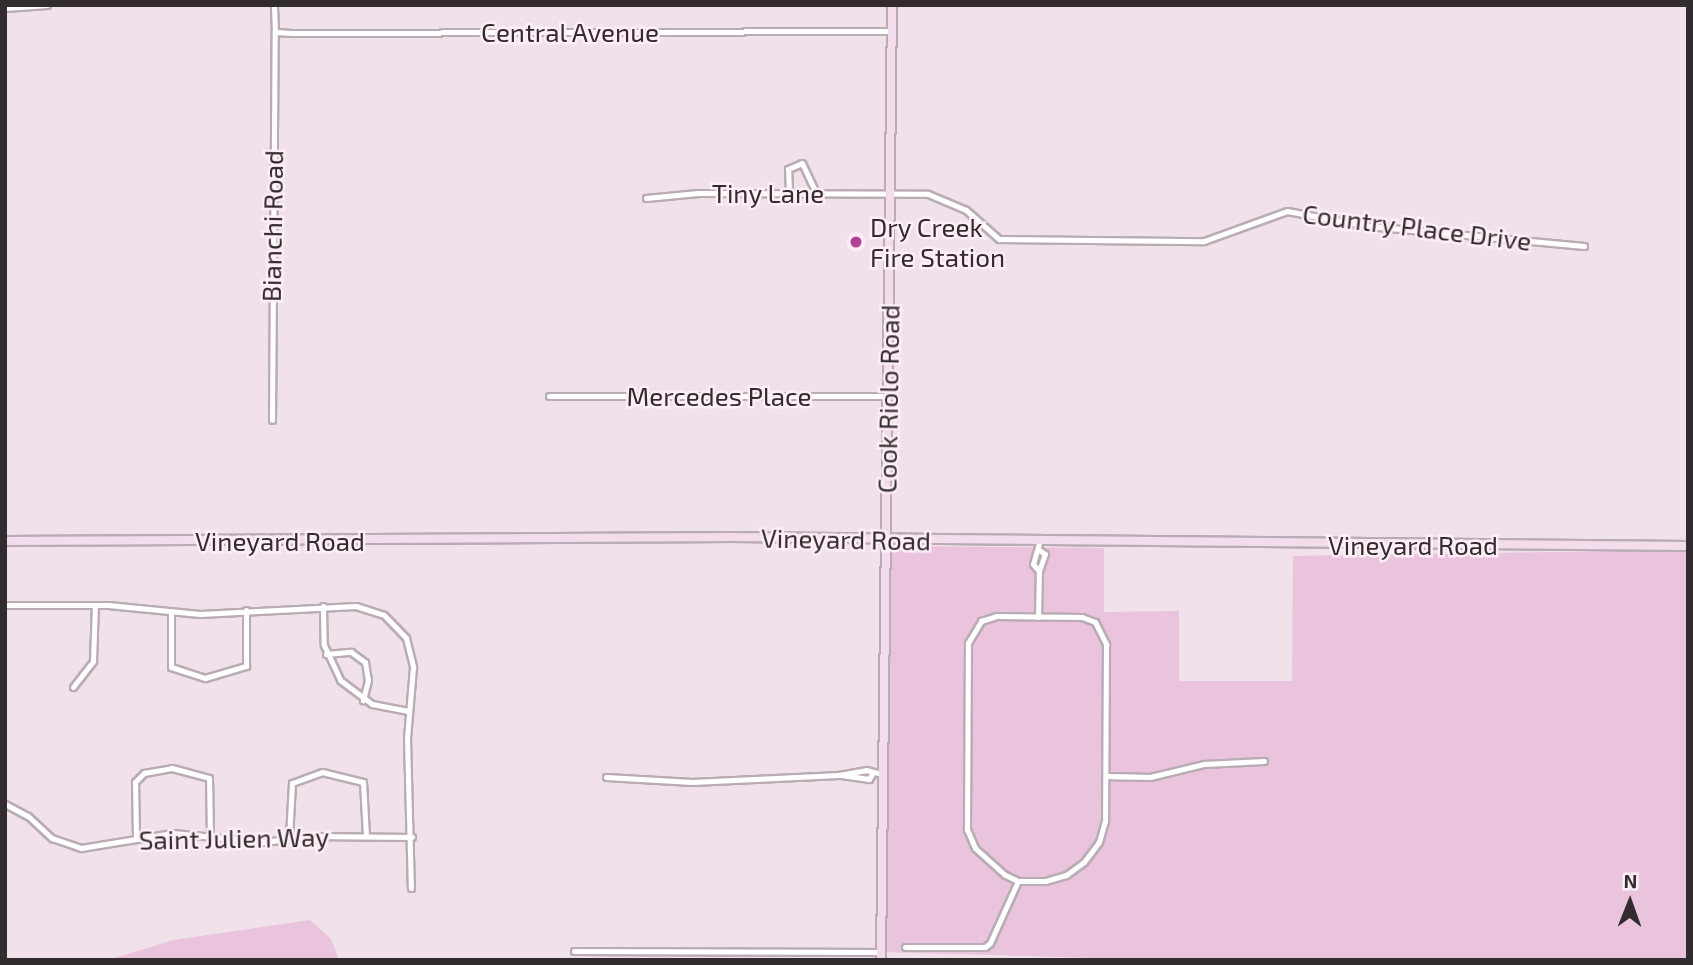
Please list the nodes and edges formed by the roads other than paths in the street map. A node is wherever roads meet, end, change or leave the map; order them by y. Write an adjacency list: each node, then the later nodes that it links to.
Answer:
1 (47, 5): 4 (street)
2 (274, 5): 6 (street)
3 (892, 5): 5 (street, Cook Riolo Road)
4 (5, 8)
5 (892, 31): 6 (street, Central Avenue); 9 (street, Cook Riolo Road)
6 (275, 32): 14 (street, Bianchi Road)
7 (789, 193): 8 (street, Tiny Lane); 8 (street); 10 (street, Tiny Lane)
8 (816, 194): 9 (street, Tiny Lane)
9 (890, 194): 11 (street, Country Place Drive); 13 (street, Cook Riolo Road)
10 (646, 198)
11 (1584, 246)
12 (549, 396): 13 (street, Mercedes Place)
13 (888, 396): 15 (street, Cook Riolo Road)
14 (272, 420)
15 (886, 540): 16 (street, Vineyard Road); 17 (street, Vineyard Road); 32 (street, Cook Riolo Road)
16 (5, 541)
17 (1039, 546): 18 (street, Vineyard Road); 24 (street)
18 (1688, 546)
19 (5, 605): 20 (street)
20 (95, 605): 23 (street); 26 (street)
21 (323, 606): 22 (street); 25 (street); 28 (street)
22 (246, 610): 23 (street); 23 (street)
23 (171, 612)
24 (1038, 617): 34 (street); 43 (street)
25 (326, 653): 27 (street); 27 (street)
26 (74, 687)
27 (363, 700): 28 (street)
28 (408, 710): 41 (street)
29 (1264, 761): 34 (street)
30 (855, 770): 31 (street); 33 (street); 36 (street)
31 (872, 774): 32 (street); 36 (street)
32 (882, 774): 47 (street, Cook Riolo Road)
33 (839, 775): 35 (street); 36 (street)
34 (1107, 776): 43 (street)
35 (606, 777)
36 (855, 778)
37 (5, 804): 39 (street, Saint Julien Way)
38 (210, 835): 39 (street, Saint Julien Way); 39 (street); 42 (street, Saint Julien Way)
39 (136, 836)
40 (366, 836): 41 (street, Saint Julien Way); 42 (street, Saint Julien Way); 42 (street)
41 (412, 837): 44 (street)
42 (289, 838)
43 (1018, 881): 45 (street)
44 (411, 888)
45 (905, 947)
46 (574, 951): 47 (street)
47 (881, 956)

